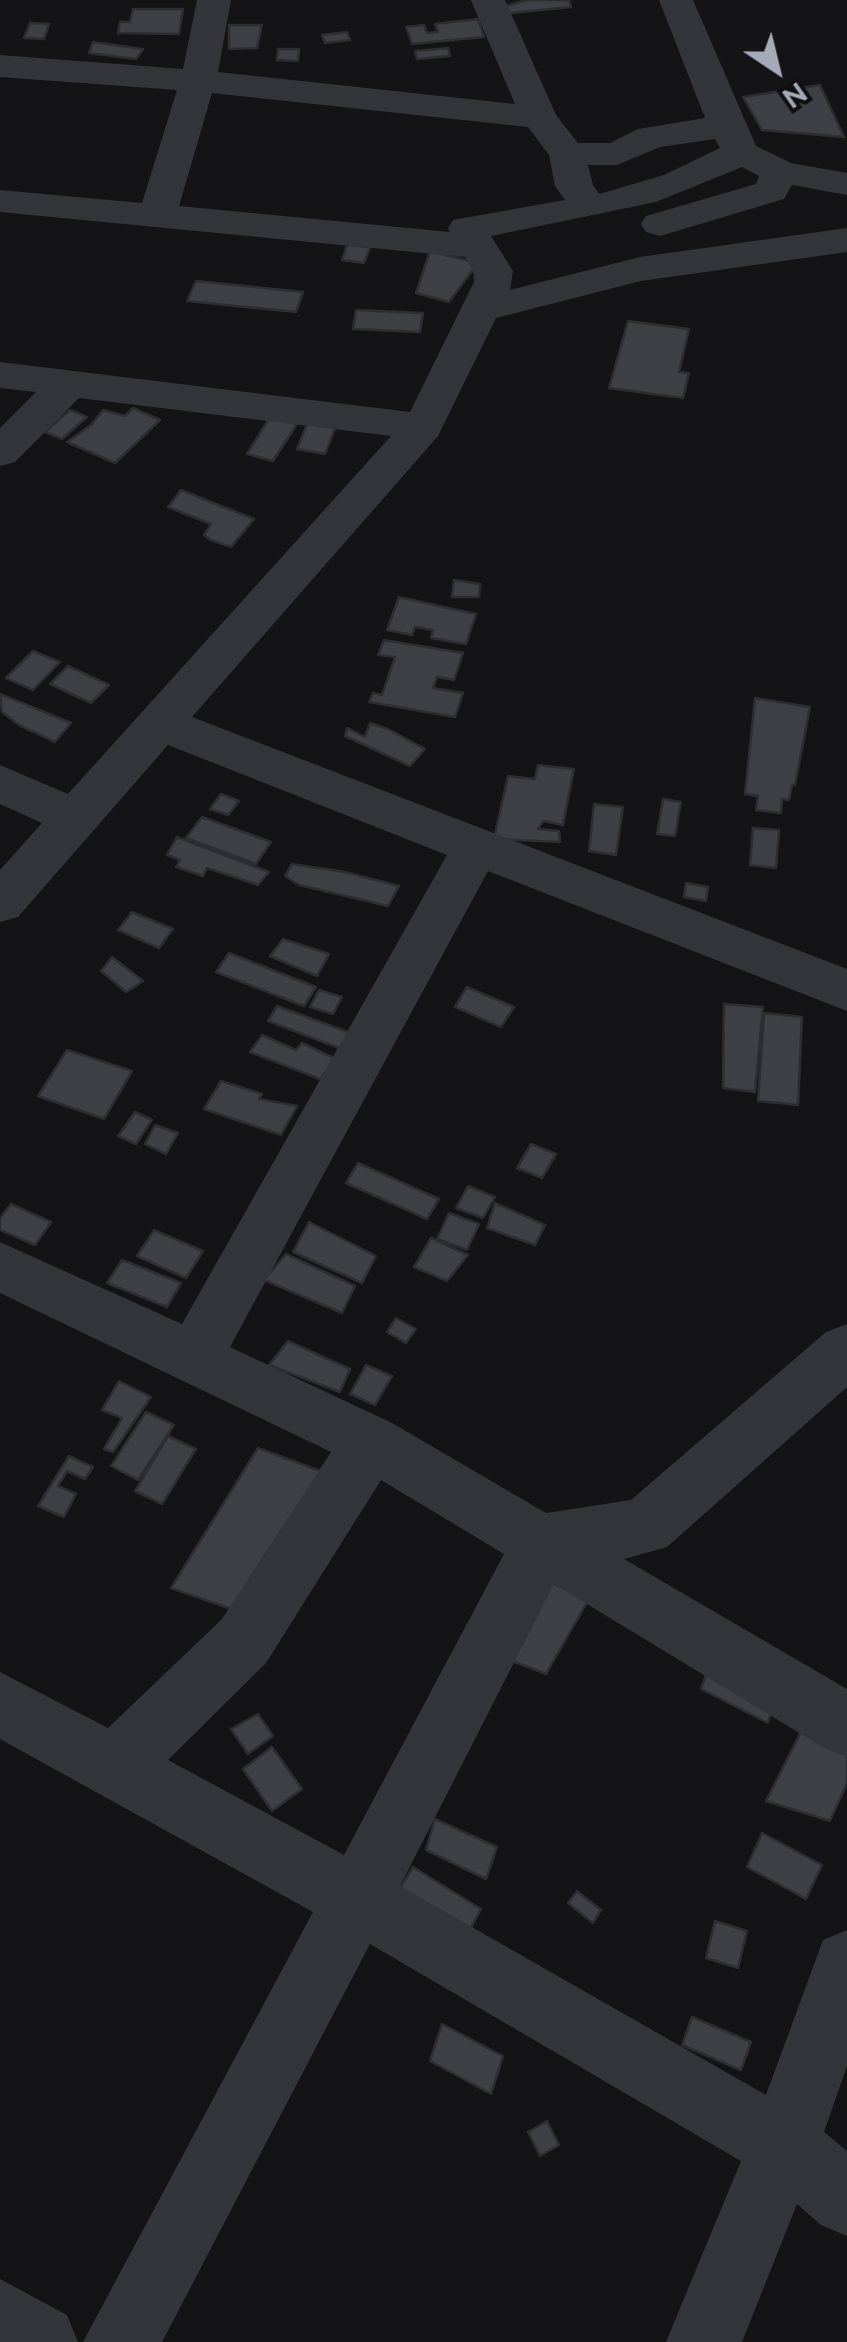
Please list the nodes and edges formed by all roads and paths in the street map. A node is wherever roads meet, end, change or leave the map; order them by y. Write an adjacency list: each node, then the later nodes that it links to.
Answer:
1 (214, 0): 5 (street)
2 (488, 0): 6 (street)
3 (676, 0): 7 (street)
4 (0, 66): 5 (street)
5 (198, 82): 6 (street); 13 (street)
6 (540, 117): 8 (street)
7 (733, 139): 8 (street); 9 (street); 12 (street)
8 (566, 154): 12 (street)
9 (780, 172): 10 (street); 16 (street)
10 (847, 184)
11 (0, 202): 13 (street)
12 (590, 208): 15 (street)
13 (158, 215): 15 (street)
14 (847, 240): 16 (street)
15 (476, 246): 17 (street)
16 (640, 269): 17 (street)
17 (480, 310): 20 (street)
18 (0, 375): 19 (street)
19 (71, 382): 20 (street); 21 (street)
20 (424, 426): 22 (street)
21 (0, 452)
22 (158, 722): 24 (street); 25 (street)
23 (0, 783): 24 (street)
24 (73, 817): 26 (street)
25 (477, 846): 27 (street); 30 (street)
26 (0, 903)
27 (847, 992)
28 (0, 1266): 30 (street)
29 (847, 1350): 32 (street)
30 (194, 1358): 31 (street)
31 (371, 1442): 32 (street); 35 (street)
32 (543, 1542): 34 (street); 36 (street)
33 (0, 1704): 35 (street)
34 (847, 1725)
35 (116, 1766): 36 (street)
36 (357, 1900): 38 (street); 42 (street)
37 (847, 1964): 38 (street)
38 (784, 2144): 39 (street); 43 (street)
39 (847, 2199)
40 (0, 2317): 41 (street)
41 (40, 2342)
42 (120, 2342)
43 (704, 2342)

